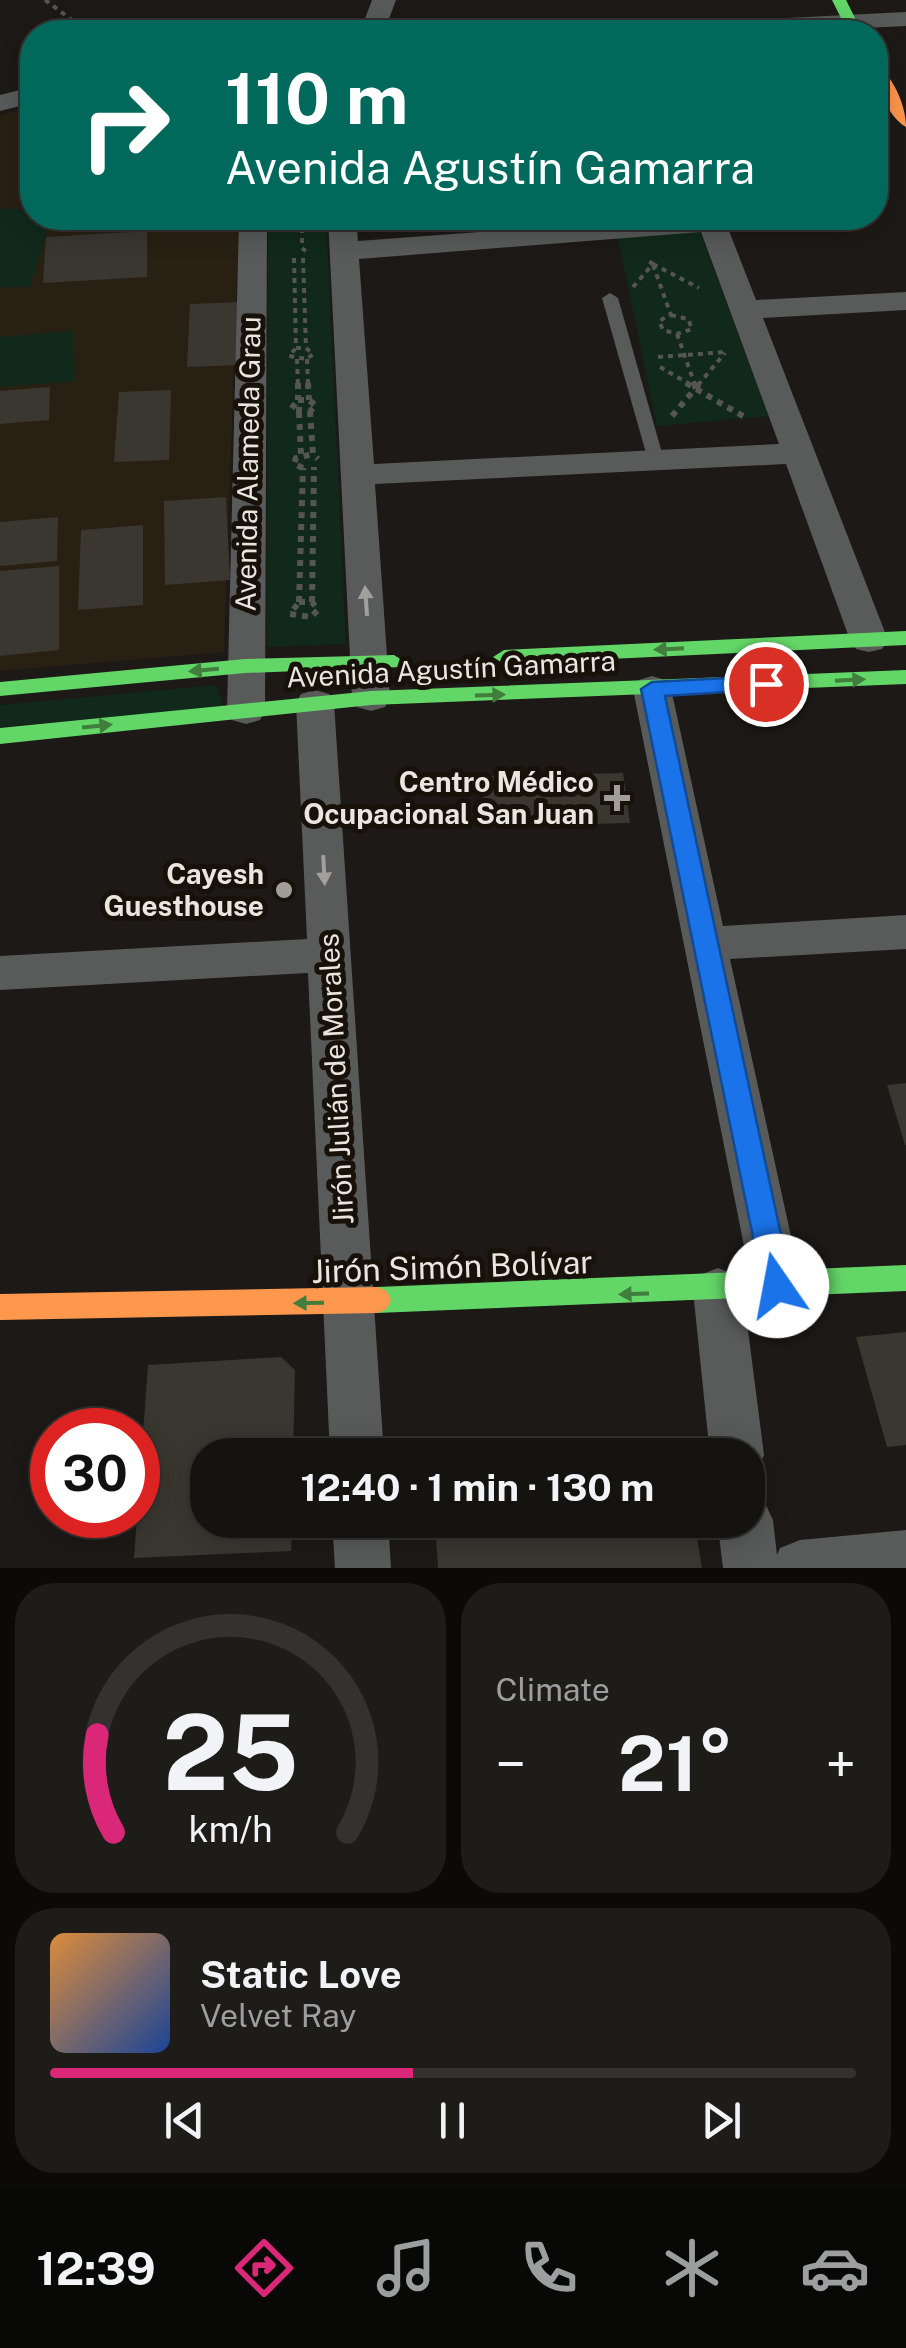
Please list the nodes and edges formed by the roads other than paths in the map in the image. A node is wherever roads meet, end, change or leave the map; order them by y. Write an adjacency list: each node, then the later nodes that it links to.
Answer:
1 (848, 18): 2 (street); 3 (street)
2 (906, 19)
3 (819, 20)
4 (888, 91): 5 (main road)
5 (906, 122)
6 (253, 230): 22 (street, Avenida Alameda Grau)
7 (343, 230): 10 (street)
8 (606, 230): 10 (street)
9 (708, 230): 13 (street)
10 (345, 251): 16 (street)
11 (610, 298): 15 (lane)
12 (906, 302): 13 (street)
13 (742, 310): 14 (street)
14 (801, 453): 15 (street); 18 (street)
15 (656, 460): 16 (street)
16 (358, 475): 21 (street, one-way to 16)
17 (906, 638): 18 (main road, Avenida Agustín Gamarra)
18 (869, 640): 19 (main road, Avenida Agustín Gamarra, one-way to 19)
19 (472, 658)
20 (414, 661): 21 (main road, Avenida Agustín Gamarra)
21 (370, 663): 22 (main road, Avenida Agustín Gamarra); 26 (street)
22 (244, 666): 24 (main road, Avenida Agustín Gamarra, one-way to 24); 28 (street, Avenida Alameda Grau)
23 (906, 677): 25 (main road, Avenida Agustín Gamarra, one-way to 23)
24 (0, 689)
25 (652, 689): 26 (main road, Avenida Agustín Gamarra, one-way to 25); 31 (street)
26 (371, 698): 27 (main road, Avenida Agustín Gamarra)
27 (315, 703): 28 (main road, Avenida Agustín Gamarra); 32 (street, Jirón Julián de Morales, one-way to 32)
28 (246, 711): 29 (main road, Avenida Agustín Gamarra, one-way to 28)
29 (0, 736)
30 (906, 932): 31 (street)
31 (706, 944): 35 (street)
32 (329, 955): 33 (street); 37 (street, Jirón Julián de Morales)
33 (0, 974)
34 (906, 1278): 35 (main road, Jirón Simón Bolívar)
35 (777, 1286): 36 (main road, Jirón Simón Bolívar)
36 (718, 1291): 37 (main road, Jirón Simón Bolívar, one-way to 37); 40 (street)
37 (348, 1303): 38 (main road, Jirón Simón Bolívar, one-way to 38); 39 (street, Jirón Julián de Morales)
38 (0, 1307)
39 (356, 1438)
40 (735, 1438)
41 (361, 1538): 44 (street)
42 (747, 1538): 45 (street)
43 (906, 1558): 46 (street)
44 (363, 1568)
45 (750, 1568)
46 (800, 1568)

